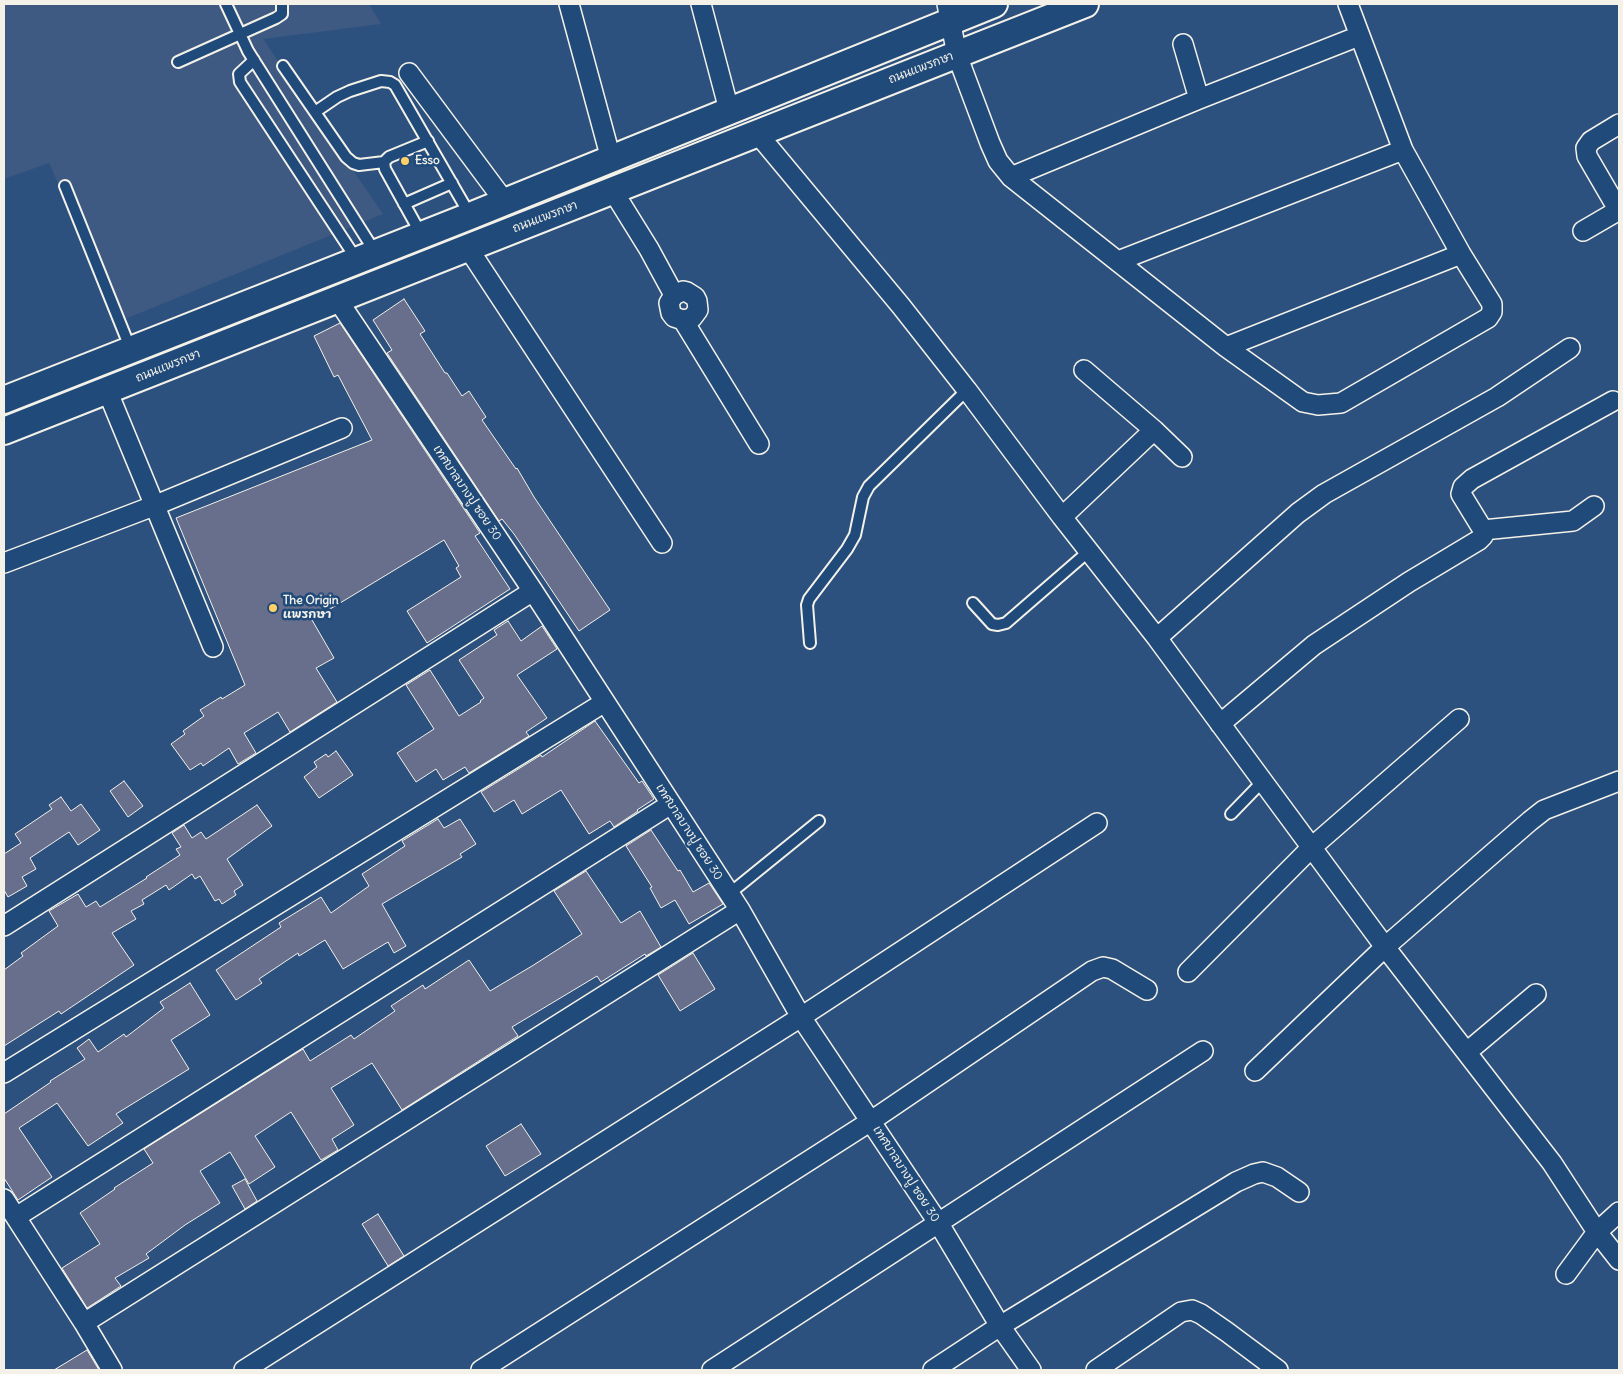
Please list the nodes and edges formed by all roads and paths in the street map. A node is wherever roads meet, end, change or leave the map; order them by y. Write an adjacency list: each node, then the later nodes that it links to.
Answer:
1 (226, 4): 9 (lane)
2 (282, 4): 9 (lane)
3 (569, 4): 24 (street)
4 (701, 4): 18 (street)
5 (994, 4): 8 (main road)
6 (1085, 4): 12 (main road, ถนนแพรกษา)
7 (1348, 4): 10 (street)
8 (948, 13): 12 (street); 18 (main road)
9 (240, 34): 13 (lane); 14 (lane)
10 (1360, 36): 17 (street); 23 (street)
11 (1183, 44): 17 (street)
12 (957, 54): 21 (main road, ถนนแพรกษา); 26 (street)
13 (254, 60): 38 (lane); 38 (lane)
14 (178, 62)
15 (283, 66): 19 (lane)
16 (409, 73): 30 (street)
17 (1199, 99): 26 (street)
18 (728, 110): 24 (main road)
19 (315, 112): 22 (lane); 25 (lane)
20 (1619, 124): 32 (street)
21 (756, 133): 29 (main road, ถนนแพรกษา); 46 (street)
22 (428, 141): 25 (lane); 27 (lane)
23 (1403, 150): 37 (street); 39 (street)
24 (611, 159): 30 (main road)
25 (384, 162): 31 (lane)
26 (1011, 177): 39 (street)
27 (452, 183): 31 (lane); 33 (lane)
28 (65, 186): 43 (lane)
29 (613, 191): 36 (main road, ถนนแพรกษา); 52 (street)
30 (505, 202): 33 (main road)
31 (404, 204): 35 (lane)
32 (1619, 210): 34 (street)
33 (470, 216): 35 (main road)
34 (1583, 231)
35 (421, 234): 38 (main road)
36 (468, 248): 40 (main road, ถนนแพรกษา); 58 (street)
37 (1461, 254): 41 (street); 41 (street)
38 (366, 257): 43 (main road)
39 (1118, 261): 41 (street)
40 (337, 299): 45 (main road, ถนนแพรกษา); 61 (street, เทศบาลบางปู ซอย 30)
41 (1226, 346)
42 (1570, 348): 63 (street)
43 (130, 350): 47 (main road)
44 (1084, 370): 50 (street)
45 (107, 390): 51 (main road, ถนนแพรกษา); 54 (street)
46 (968, 390): 56 (street); 64 (lane)
47 (4, 400)
48 (1613, 400): 57 (street)
49 (342, 428): 54 (street)
50 (1154, 430): 53 (street); 56 (street)
51 (4, 431)
52 (759, 444)
53 (1182, 457)
54 (156, 505): 60 (street); 65 (street)
55 (1594, 506): 57 (street)
56 (1062, 517): 59 (street)
57 (1483, 530): 68 (street)
58 (662, 544)
59 (1088, 551): 62 (lane); 63 (street)
60 (4, 563)
61 (533, 591): 66 (street, เทศบาลบางปู ซอย 30); 78 (street)
62 (973, 603)
63 (1157, 638): 68 (street)
64 (810, 644)
65 (213, 647)
66 (605, 702): 71 (street, เทศบาลบางปู ซอย 30); 87 (street)
67 (1459, 719): 75 (street)
68 (1220, 724): 69 (street)
69 (1263, 781): 72 (lane); 75 (street)
70 (1619, 781): 79 (street)
71 (671, 804): 76 (street, เทศบาลบางปู ซอย 30); 92 (street)
72 (1230, 814)
73 (819, 821): 76 (lane)
74 (1097, 822): 83 (street)
75 (1312, 847): 79 (street); 80 (street)
76 (729, 894): 77 (street, เทศบาลบางปู ซอย 30)
77 (740, 910): 83 (street, เทศบาลบางปู ซอย 30); 97 (street)
78 (4, 926)
79 (1385, 947): 85 (street); 86 (street)
80 (1188, 972)
81 (1147, 990): 88 (street)
82 (1536, 994): 85 (street)
83 (801, 1017): 88 (street, เทศบาลบางปู ซอย 30); 100 (street)
84 (1203, 1051): 93 (street)
85 (1467, 1052): 94 (street)
86 (1255, 1071)
87 (4, 1073)
88 (871, 1121): 93 (street, เทศบาลบางปู ซอย 30); 101 (street)
89 (1300, 1192): 98 (street)
90 (4, 1199): 92 (street)
91 (1619, 1212): 94 (street)
92 (16, 1217): 97 (street)
93 (939, 1224): 98 (street, เทศบาลบางปู ซอย 30); 102 (street)
94 (1597, 1232): 95 (street); 96 (street)
95 (1619, 1260)
96 (1566, 1274)
97 (84, 1323): 99 (street)
98 (1000, 1326): 103 (street); 104 (street, เทศบาลบางปู ซอย 30)
99 (112, 1370)
100 (244, 1370)
101 (481, 1370)
102 (712, 1370)
103 (933, 1370)
104 (1031, 1370)
105 (1096, 1370): 106 (street)
106 (1278, 1370)

